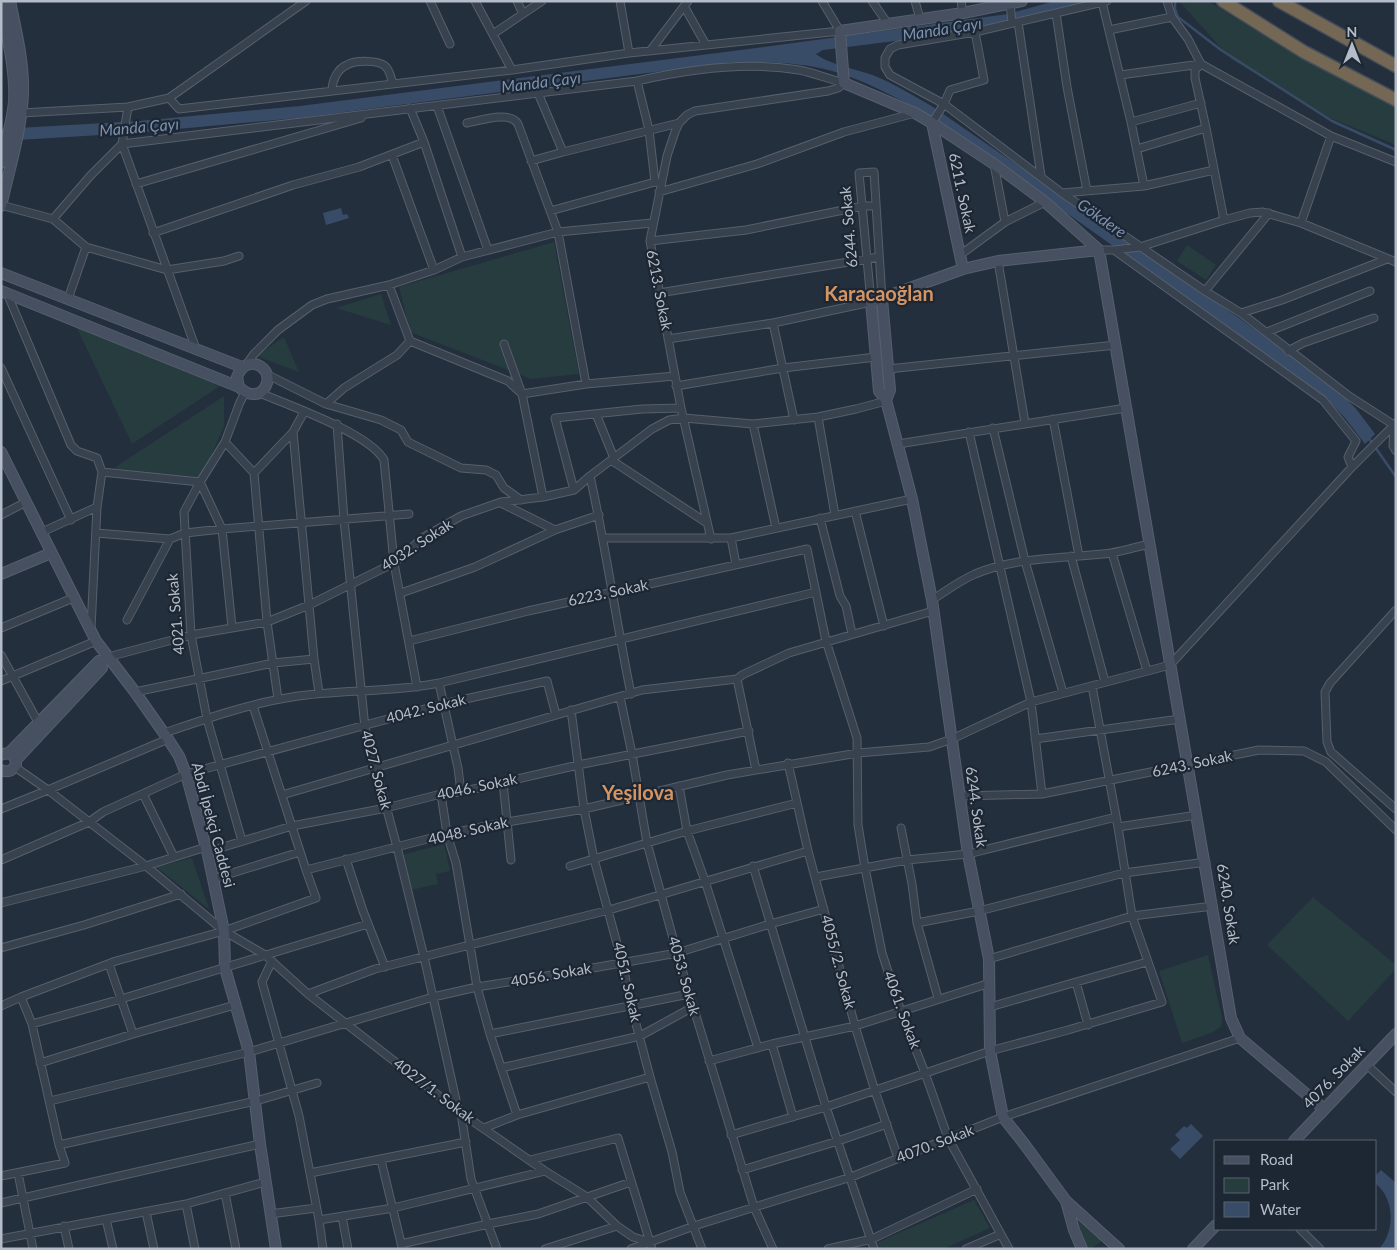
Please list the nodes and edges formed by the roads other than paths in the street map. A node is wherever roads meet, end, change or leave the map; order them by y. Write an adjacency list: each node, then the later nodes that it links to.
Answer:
1 (10, 1): 53 (street)
2 (306, 1): 44 (street)
3 (430, 1): 31 (street)
4 (475, 1): 30 (street)
5 (517, 1): 22 (street)
6 (542, 1): 22 (street)
7 (620, 1): 34 (street)
8 (822, 1): 29 (street)
9 (872, 1): 26 (street)
10 (915, 1): 24 (street)
11 (961, 1): 20 (street)
12 (1022, 1): 19 (street)
13 (1167, 1): 23 (street)
14 (1223, 1): 45 (highway)
15 (1279, 1): 36 (highway)
16 (1, 2): 53 (street)
17 (1105, 2): 21 (street); 27 (street)
18 (686, 4): 32 (street); 33 (street)
19 (1009, 7): 20 (street); 25 (street)
20 (963, 13): 24 (street)
21 (1056, 13): 25 (street); 76 (street)
22 (523, 14): 30 (street)
23 (1172, 17): 27 (street); 35 (street)
24 (920, 19): 26 (street)
25 (1015, 23): 28 (street); 72 (street)
26 (888, 24): 29 (street)
27 (1109, 30): 38 (street)
28 (975, 32): 49 (street); 49 (street)
29 (840, 33): 32 (street); 39 (street)
30 (492, 34): 37 (street)
31 (450, 44)
32 (706, 45): 33 (street)
33 (650, 51): 34 (street)
34 (629, 53): 37 (street)
35 (1201, 64): 38 (street); 46 (street); 60 (street)
36 (1396, 66)
37 (512, 70): 41 (street)
38 (1120, 75): 55 (street)
39 (844, 80): 40 (street); 52 (street); 57 (street)
40 (637, 81): 43 (street); 59 (street)
41 (393, 84): 42 (street); 42 (street)
42 (332, 91): 44 (street)
43 (538, 93): 47 (street); 65 (street)
44 (169, 98): 48 (street)
45 (1396, 100)
46 (1201, 103): 55 (street); 58 (street)
47 (437, 106): 50 (street); 95 (street)
48 (128, 107): 53 (street); 62 (street)
49 (942, 107): 54 (street); 72 (street)
50 (410, 108): 51 (street); 61 (street)
51 (382, 112): 62 (street); 74 (street)
52 (916, 113): 54 (street); 77 (street)
53 (17, 118): 63 (street)
54 (933, 121): 70 (street); 98 (street, 6211. Sokak)
55 (1131, 122): 64 (street)
56 (467, 123): 67 (street)
57 (679, 123): 59 (street); 73 (street, 6213. Sokak)
58 (1206, 128): 64 (street); 71 (street)
59 (648, 130): 65 (street); 73 (street)
60 (1331, 136): 68 (street); 89 (street)
61 (424, 142): 66 (street); 100 (street)
62 (122, 144): 74 (street); 85 (street)
63 (10, 147): 69 (street); 80 (street)
64 (1137, 149): 75 (street)
65 (563, 152): 67 (street)
66 (392, 155): 91 (street); 108 (street)
67 (531, 161): 83 (street)
68 (1396, 162)
69 (1, 163)
70 (994, 164): 79 (street); 87 (street)
71 (1214, 170): 75 (street); 86 (street)
72 (1041, 176): 78 (street)
73 (658, 183): 77 (street, 6213. Sokak); 83 (street)
74 (136, 184): 91 (street)
75 (1144, 186): 76 (street)
76 (1086, 191): 78 (street)
77 (659, 192): 88 (street, 6213. Sokak)
78 (1062, 193): 93 (street)
79 (1045, 202): 87 (street); 96 (street)
80 (1, 206): 85 (street)
81 (863, 206): 82 (street); 82 (street, 6244. Sokak); 92 (street); 102 (street, 6244. Sokak)
82 (876, 206): 101 (street, 6244. Sokak)
83 (550, 211): 90 (street)
84 (1270, 213): 86 (street); 89 (street); 112 (street)
85 (53, 219): 94 (street)
86 (1224, 220): 93 (street)
87 (1005, 222): 98 (street)
88 (652, 223): 90 (street); 92 (street, 6213. Sokak)
89 (1301, 223): 103 (street)
90 (558, 232): 95 (street); 136 (street)
91 (153, 233): 107 (street)
92 (650, 241): 114 (street, 6213. Sokak)
93 (1140, 247): 97 (street); 112 (street)
94 (86, 248): 107 (street); 115 (street)
95 (488, 250): 100 (street)
96 (1099, 250): 97 (street); 104 (street); 125 (street, 6240. Sokak)
97 (1114, 250): 163 (street)
98 (960, 255): 106 (street, 6211. Sokak)
99 (239, 256): 107 (street)
100 (462, 257): 108 (street)
101 (879, 257): 102 (street); 116 (street, 6244. Sokak)
102 (866, 259): 114 (street); 117 (street, 6244. Sokak)
103 (1387, 259): 105 (street); 118 (street)
104 (998, 261): 106 (street); 128 (street)
105 (1396, 262)
106 (963, 269): 116 (street)
107 (167, 270): 126 (street)
108 (434, 270): 110 (street)
109 (1, 273): 115 (street)
110 (388, 285): 123 (street); 130 (street)
111 (4, 291): 138 (street); 164 (street)
112 (1205, 291): 118 (street)
113 (1370, 291): 121 (street)
114 (659, 293): 122 (street, 6213. Sokak)
115 (68, 299): 126 (street)
116 (882, 299): 117 (street); 133 (street, 6244. Sokak)
117 (871, 302): 120 (street); 129 (street, 6244. Sokak)
118 (1241, 313): 121 (street)
119 (1374, 318): 127 (street)
120 (773, 323): 122 (street); 132 (street)
121 (1268, 332): 127 (street)
122 (668, 339): 135 (street, 6213. Sokak)
123 (410, 341): 139 (street); 141 (street)
124 (504, 344): 139 (street)
125 (1116, 345): 128 (street); 143 (street, 6240. Sokak)
126 (196, 349): 130 (street)
127 (1288, 350): 153 (street)
128 (1014, 356): 133 (street); 150 (street)
129 (876, 357): 132 (street); 140 (street, 6244. Sokak)
130 (244, 366): 134 (street); 138 (street, 4021. Sokak)
131 (1, 368): 182 (street)
132 (783, 368): 137 (street); 149 (street)
133 (888, 369): 140 (street, 6244. Sokak)
134 (268, 375): 138 (street, 4021. Sokak); 141 (street)
135 (675, 376): 136 (street); 137 (street, 6213. Sokak)
136 (586, 384): 139 (street)
137 (676, 386): 142 (street, 6213. Sokak)
138 (249, 392): 144 (street); 157 (street, 4021. Sokak)
139 (522, 394): 169 (street)
140 (886, 400): 146 (street); 158 (street, 6244. Sokak)
141 (326, 404): 171 (street)
142 (681, 408): 145 (street); 147 (street, 6213. Sokak)
143 (1126, 408): 148 (street); 197 (street, 6240. Sokak)
144 (304, 412): 151 (street); 155 (street)
145 (596, 414): 161 (street); 168 (street)
146 (818, 417): 149 (street); 180 (street)
147 (684, 418): 152 (street); 161 (street, 4032. Sokak); 185 (street, 6213. Sokak)
148 (1053, 419): 150 (street); 201 (street)
149 (794, 420): 152 (street)
150 (1025, 423): 154 (street)
151 (337, 424): 178 (street); 183 (street, 4027. Sokak)
152 (753, 424): 187 (street)
153 (1395, 424): 159 (street); 163 (street)
154 (993, 428): 156 (street); 202 (street)
155 (293, 432): 165 (street); 184 (street)
156 (968, 432): 158 (street); 205 (street)
157 (225, 442): 165 (street); 167 (street, 4021. Sokak)
158 (898, 444): 170 (street, 6244. Sokak)
159 (1396, 451)
160 (1, 452): 162 (street, Abdi İpekçi Caddesi)
161 (612, 459): 166 (street, 4032. Sokak); 185 (street)
162 (4, 466): 172 (street, Abdi İpekçi Caddesi)
163 (1352, 467): 232 (street)
164 (102, 472): 167 (street); 174 (street)
165 (254, 472): 186 (street)
166 (590, 476): 168 (street, 4032. Sokak); 179 (street)
167 (200, 482): 188 (street); 192 (street, 4021. Sokak)
168 (574, 490): 169 (street, 4032. Sokak)
169 (543, 497): 171 (street, 4032. Sokak)
170 (912, 499): 175 (street); 212 (street, 6244. Sokak)
171 (521, 500): 173 (street, 4032. Sokak)
172 (26, 502): 177 (street); 190 (street, Abdi İpekçi Caddesi)
173 (501, 502): 189 (street); 203 (street, 4032. Sokak)
174 (97, 507): 182 (street); 191 (street)
175 (855, 511): 180 (street); 218 (street)
176 (408, 514): 178 (street)
177 (1, 515)
178 (389, 515): 183 (street); 203 (street)
179 (599, 515): 189 (street); 193 (street)
180 (835, 515): 181 (street)
181 (820, 518): 187 (street); 222 (street)
182 (71, 520): 190 (street)
183 (344, 520): 184 (street); 207 (street, 4027. Sokak)
184 (301, 523): 186 (street); 213 (street)
185 (707, 523): 196 (street, 6213. Sokak)
186 (259, 527): 188 (street); 217 (street)
187 (776, 528): 194 (street)
188 (222, 529): 192 (street); 219 (street)
189 (555, 530): 209 (street)
190 (42, 532): 199 (street, Abdi İpekçi Caddesi)
191 (96, 533): 195 (street); 221 (street)
192 (185, 533): 195 (street); 223 (street, 4021. Sokak)
193 (604, 538): 196 (street); 210 (street)
194 (731, 538): 196 (street); 204 (street)
195 (170, 539): 216 (street)
196 (711, 539)
197 (1149, 544): 200 (street); 232 (street, 6240. Sokak)
198 (808, 549): 204 (street, 6223. Sokak); 208 (street, 4061. Sokak)
199 (51, 553): 206 (street); 211 (street, Abdi İpekçi Caddesi)
200 (1112, 553): 201 (street); 233 (street)
201 (1075, 556): 202 (street); 238 (street)
202 (1025, 561): 205 (street); 245 (street)
203 (394, 563): 207 (street, 4032. Sokak); 209 (street)
204 (736, 564): 210 (street, 6223. Sokak)
205 (999, 568): 212 (street); 249 (street)
206 (1, 574)
207 (350, 584): 213 (street, 4032. Sokak); 242 (street, 4027. Sokak)
208 (816, 592): 224 (street); 227 (street, 4061. Sokak)
209 (401, 593): 226 (street)
210 (612, 593): 224 (street); 226 (street, 6223. Sokak)
211 (73, 598): 220 (street); 221 (street, Abdi İpekçi Caddesi)
212 (932, 600): 215 (street, 6244. Sokak)
213 (309, 605): 217 (street, 4032. Sokak); 230 (street)
214 (1396, 610): 290 (street)
215 (933, 611): 218 (street); 261 (street, 6244. Sokak)
216 (127, 620)
217 (267, 622): 219 (street, 4032. Sokak); 231 (street)
218 (884, 626): 222 (street)
219 (232, 627): 223 (street, 4032. Sokak)
220 (1, 628)
221 (91, 631): 225 (street, Abdi İpekçi Caddesi)
222 (852, 634): 227 (street)
223 (191, 635): 229 (street, 4032. Sokak); 235 (street, 4021. Sokak)
224 (620, 639): 239 (street); 246 (street)
225 (96, 641): 229 (street, Abdi İpekçi Caddesi); 234 (street)
226 (409, 641): 241 (street)
227 (826, 641): 236 (street); 265 (street, 4061. Sokak)
228 (1, 655): 234 (street)
229 (106, 659): 243 (street, Abdi İpekçi Caddesi); 256 (street); 268 (street)
230 (314, 659): 231 (street); 244 (street)
231 (273, 663): 235 (street); 248 (street)
232 (1170, 665): 233 (street, 4048. Sokak); 255 (street, 6240. Sokak)
233 (1147, 671): 238 (street, 4048. Sokak)
234 (12, 677): 237 (street); 256 (street)
235 (199, 678): 243 (street); 254 (street, 4021. Sokak)
236 (737, 679): 246 (street); 258 (street)
237 (1, 681)
238 (1105, 682): 240 (street, 4048. Sokak)
239 (439, 683): 241 (street); 250 (street)
240 (1092, 686): 245 (street, 4048. Sokak); 259 (street)
241 (417, 687): 242 (street)
242 (361, 690): 244 (street); 257 (street, 4027. Sokak)
243 (135, 692): 260 (street, Abdi İpekçi Caddesi)
244 (318, 693): 248 (street)
245 (1063, 693): 249 (street, 4048. Sokak)
246 (631, 694): 247 (street)
247 (620, 697): 252 (street); 266 (street, 4053. Sokak)
248 (278, 699): 251 (street)
249 (1031, 702): 261 (street, 4048. Sokak); 262 (street)
250 (443, 704): 253 (street, 4042. Sokak); 257 (street, 4042. Sokak); 263 (street)
251 (253, 706): 254 (street); 264 (street)
252 (571, 710): 253 (street); 270 (street, 4051. Sokak)
253 (556, 715): 263 (street)
254 (207, 719): 260 (street); 269 (street, 4021. Sokak)
255 (1180, 719): 259 (street); 271 (street, 6240. Sokak)
256 (38, 722): 268 (street)
257 (364, 725): 264 (street, 4042. Sokak); 272 (street, 4027. Sokak)
258 (749, 731): 266 (street, 4046. Sokak); 273 (street)
259 (1101, 731): 262 (street); 275 (street)
260 (166, 736): 274 (street, Abdi İpekçi Caddesi); 278 (street)
261 (952, 739): 265 (street, 4048. Sokak); 285 (street, 6244. Sokak)
262 (1036, 739): 282 (street)
263 (452, 745): 272 (street); 279 (street)
264 (268, 752): 269 (street, 4042. Sokak); 283 (street)
265 (858, 752): 267 (street, 4048. Sokak); 318 (street, 4061. Sokak)
266 (632, 754): 270 (street, 4046. Sokak); 284 (street, 4053. Sokak)
267 (788, 764): 273 (street, 4048. Sokak); 286 (street, 4055/2. Sokak)
268 (8, 765): 278 (street, 4027/1. Sokak)
269 (220, 765): 274 (street, 4042. Sokak); 301 (street, 4021. Sokak)
270 (578, 765): 276 (street, 4046. Sokak); 289 (street, 4051. Sokak)
271 (1188, 765): 275 (street, 6243. Sokak); 291 (street, 6240. Sokak); 298 (street, 6243. Sokak)
272 (375, 768): 283 (street); 288 (street, 4027. Sokak)
273 (756, 770): 277 (street, 4048. Sokak)
274 (186, 774): 280 (street, 4042. Sokak); 304 (street, Abdi İpekçi Caddesi)
275 (1108, 781): 282 (street, 6243. Sokak); 292 (street)
276 (503, 782): 279 (street, 4046. Sokak); 294 (street)
277 (679, 786): 284 (street, 4048. Sokak); 299 (street)
278 (48, 790): 287 (street); 293 (street, 4027/1. Sokak)
279 (461, 792): 281 (street, 4046. Sokak)
280 (143, 794): 293 (street, 4042. Sokak); 308 (street)
281 (441, 794): 288 (street, 4046. Sokak); 300 (street)
282 (1042, 794): 285 (street, 6243. Sokak)
283 (282, 795): 295 (street)
284 (639, 796): 289 (street, 4048. Sokak); 302 (street, 4053. Sokak)
285 (960, 796): 307 (street, 6244. Sokak)
286 (797, 803): 299 (street); 305 (street, 4055/2. Sokak)
287 (1, 808)
288 (386, 808): 295 (street, 4046. Sokak); 303 (street, 4027. Sokak)
289 (584, 809): 294 (street, 4048. Sokak); 310 (street, 4051. Sokak)
290 (1396, 809)
291 (1197, 815): 296 (street); 314 (street, 6240. Sokak)
292 (1116, 817): 296 (street); 307 (street)
293 (89, 822): 311 (street, 4042. Sokak); 315 (street, 4027/1. Sokak)
294 (507, 822): 300 (street, 4048. Sokak); 312 (street)
295 (292, 826): 301 (street, 4046. Sokak); 306 (street)
296 (1118, 827): 320 (street)
297 (901, 828): 313 (street)
298 (1396, 830)
299 (687, 831): 302 (street); 323 (street)
300 (447, 834): 303 (street, 4048. Sokak); 337 (street)
301 (242, 841): 304 (street, 4046. Sokak)
302 (647, 843): 310 (street); 325 (street, 4053. Sokak)
303 (397, 847): 309 (street, 4048. Sokak); 341 (street, 4027. Sokak)
304 (206, 850): 308 (street, 4046. Sokak); 322 (street, Abdi İpekçi Caddesi)
305 (808, 851): 317 (street); 321 (street, 4055/2. Sokak)
306 (300, 852): 319 (street); 322 (street)
307 (968, 854): 313 (street); 330 (street, 6244. Sokak)
308 (174, 857): 315 (street, 4046. Sokak)
309 (346, 859): 319 (street, 4048. Sokak); 333 (street)
310 (594, 859): 316 (street); 329 (street, 4051. Sokak)
311 (1, 860)
312 (512, 860)
313 (907, 860): 318 (street); 332 (street)
314 (1206, 862): 320 (street); 327 (street, 6240. Sokak)
315 (146, 866): 324 (street, 4027/1. Sokak); 326 (street, 4046. Sokak)
316 (570, 866)
317 (754, 866): 323 (street); 334 (street)
318 (865, 868): 321 (street); 363 (street, 4061. Sokak)
319 (306, 870): 335 (street)
320 (1124, 873): 330 (street); 331 (street)
321 (816, 877): 328 (street, 4055/2. Sokak)
322 (213, 879): 335 (street, Abdi İpekçi Caddesi)
323 (705, 881): 325 (street); 336 (street)
324 (181, 894): 335 (street, 4027/1. Sokak); 338 (street)
325 (661, 894): 329 (street); 339 (street, 4053. Sokak)
326 (1, 903)
327 (1213, 906): 331 (street); 373 (street, 6240. Sokak)
328 (824, 909): 334 (street, 4056. Sokak); 367 (street, 4055/2. Sokak)
329 (609, 910): 337 (street); 344 (street, 4051. Sokak)
330 (979, 910): 332 (street); 342 (street, 6244. Sokak)
331 (1132, 916): 342 (street); 345 (street)
332 (917, 923): 356 (street)
333 (368, 924): 340 (street); 347 (street)
334 (770, 924): 336 (street, 4056. Sokak); 372 (street)
335 (224, 931): 340 (street, 4027/1. Sokak); 346 (street); 348 (street, Abdi İpekçi Caddesi)
336 (723, 938): 339 (street, 4056. Sokak); 376 (street)
337 (471, 945): 341 (street); 351 (street)
338 (1, 948)
339 (677, 952): 344 (street, 4056. Sokak); 353 (street, 4053. Sokak)
340 (265, 955): 343 (street, 4027/1. Sokak); 348 (street)
341 (424, 957): 347 (street); 354 (street, 4027. Sokak)
342 (989, 959): 350 (street, 6244. Sokak)
343 (272, 961): 352 (street, 4027/1. Sokak); 374 (street)
344 (622, 962): 351 (street, 4056. Sokak); 359 (street, 4051. Sokak)
345 (1147, 962): 349 (street); 366 (street)
346 (109, 964): 355 (street); 357 (street)
347 (385, 967): 352 (street)
348 (224, 968): 357 (street); 358 (street, Abdi İpekçi Caddesi)
349 (1076, 982): 362 (street); 366 (street)
350 (990, 983): 356 (street); 362 (street, 6244. Sokak)
351 (477, 987): 354 (street, 4056. Sokak); 369 (street)
352 (308, 994): 364 (street, 4027/1. Sokak)
353 (689, 994): 359 (street); 361 (street, 4053. Sokak)
354 (434, 996): 364 (street, 4056. Sokak); 393 (street, 4027. Sokak)
355 (21, 997): 360 (street); 365 (street)
356 (938, 998): 363 (street)
357 (121, 999): 365 (street); 368 (street)
358 (235, 1005): 368 (street); 378 (street, Abdi İpekçi Caddesi)
359 (631, 1005): 369 (street); 371 (street, 4051. Sokak)
360 (1, 1006)
361 (694, 1007): 371 (street); 379 (street, 4053. Sokak)
362 (990, 1008): 377 (street, 6244. Sokak)
363 (900, 1012): 367 (street); 383 (street, 4061. Sokak)
364 (345, 1023): 374 (street, 4056. Sokak); 393 (street, 4027/1. Sokak)
365 (32, 1024): 380 (street)
366 (1088, 1024): 377 (street)
367 (854, 1026): 372 (street); 387 (street, 4055/2. Sokak)
368 (133, 1034): 380 (street)
369 (490, 1034): 382 (street)
370 (1396, 1034): 381 (street, 4076. Sokak)
371 (640, 1036): 382 (street); 384 (street, 4051. Sokak)
372 (806, 1038): 375 (street); 391 (street)
373 (1240, 1038): 392 (street, 6240. Sokak); 396 (street, 4070. Sokak)
374 (279, 1042): 378 (street, 4056. Sokak); 386 (street)
375 (772, 1044): 376 (street); 395 (street)
376 (758, 1048): 379 (street)
377 (990, 1051): 383 (street); 396 (street, 6244. Sokak)
378 (249, 1052): 389 (street, 4056. Sokak); 390 (street, Abdi İpekçi Caddesi)
379 (708, 1061): 399 (street, 4053. Sokak)
380 (40, 1063): 389 (street)
381 (1367, 1065): 388 (street); 392 (street, 4076. Sokak)
382 (501, 1068): 394 (street)
383 (925, 1073): 387 (street); 400 (street, 4061. Sokak)
384 (650, 1077): 394 (street); 436 (street, 4051. Sokak)
385 (317, 1083): 386 (street)
386 (292, 1090): 390 (street); 412 (street)
387 (875, 1091): 391 (street); 397 (street, 4055/2. Sokak)
388 (1396, 1092)
389 (50, 1101): 405 (street)
390 (256, 1101): 404 (street, Abdi İpekçi Caddesi); 405 (street)
391 (826, 1107): 395 (street); 402 (street)
392 (1324, 1109): 401 (street, 4076. Sokak)
393 (460, 1111): 398 (street, 4027/1. Sokak); 403 (street, 4027. Sokak)
394 (517, 1115): 398 (street)
395 (793, 1117): 399 (street)
396 (1003, 1117): 400 (street, 4070. Sokak); 422 (street, 6244. Sokak)
397 (887, 1124): 402 (street); 406 (street, 4055/2. Sokak)
398 (484, 1128): 408 (street, 4027/1. Sokak)
399 (731, 1135): 409 (street, 4053. Sokak)
400 (948, 1138): 406 (street, 4070. Sokak); 418 (street, 4061. Sokak)
401 (1295, 1140)
402 (838, 1141): 409 (street); 414 (street)
403 (466, 1142): 407 (street); 417 (street, 4027. Sokak)
404 (260, 1144): 415 (street, Abdi İpekçi Caddesi); 421 (street)
405 (59, 1145): 411 (street)
406 (898, 1158): 414 (street, 4070. Sokak)
407 (381, 1160): 412 (street); 427 (street)
408 (530, 1160): 410 (street, 4027/1. Sokak); 416 (street)
409 (742, 1170): 425 (street, 4053. Sokak)
410 (545, 1171): 417 (street); 420 (street, 4027/1. Sokak)
411 (18, 1173): 413 (street); 421 (street)
412 (310, 1173): 426 (street)
413 (1, 1176)
414 (851, 1177): 425 (street, 4070. Sokak); 442 (street)
415 (265, 1182): 419 (street); 429 (street, Abdi İpekçi Caddesi)
416 (631, 1182): 420 (street); 444 (street)
417 (475, 1188): 427 (street); 433 (street, 4027. Sokak)
418 (977, 1188): 440 (street, 4061. Sokak); 442 (street)
419 (224, 1194): 424 (street); 451 (street)
420 (587, 1197): 433 (street); 435 (street, 4027/1. Sokak)
421 (23, 1199): 423 (street); 439 (street)
422 (1066, 1201): 464 (street, 6244. Sokak); 465 (street, 6244. Sokak)
423 (1, 1203)
424 (186, 1204): 428 (street); 450 (street)
425 (754, 1207): 436 (street, 4070. Sokak); 459 (street, 4053. Sokak)
426 (316, 1208): 429 (street); 432 (street)
427 (393, 1208): 430 (street); 443 (street)
428 (146, 1212): 431 (street); 449 (street)
429 (270, 1214): 452 (street, Abdi İpekçi Caddesi)
430 (342, 1216): 432 (street); 454 (street)
431 (106, 1219): 434 (street); 448 (street)
432 (319, 1220): 453 (street)
433 (488, 1224): 443 (street); 455 (street, 4027. Sokak)
434 (64, 1226): 439 (street); 447 (street)
435 (617, 1226): 444 (street, 4027/1. Sokak); 456 (street)
436 (694, 1226): 444 (street, 4070. Sokak); 458 (street, 4051. Sokak)
437 (1214, 1227): 445 (street)
438 (1301, 1230): 466 (street)
439 (30, 1233): 441 (street); 446 (street)
440 (1001, 1234): 462 (street); 463 (street, 4061. Sokak)
441 (1, 1239)
442 (872, 1239): 460 (street); 461 (street)
443 (402, 1246)
444 (651, 1246): 457 (street, 4070. Sokak)
445 (1193, 1248)
446 (33, 1249)
447 (69, 1249)
448 (112, 1249)
449 (154, 1249)
450 (195, 1249)
451 (236, 1249)
452 (276, 1249)
453 (323, 1249)
454 (348, 1249)
455 (497, 1249)
456 (545, 1249)
457 (631, 1249)
458 (702, 1249)
459 (773, 1249)
460 (828, 1249)
461 (874, 1249)
462 (966, 1249)
463 (1010, 1249)
464 (1082, 1249)
465 (1119, 1249)
466 (1320, 1249)

